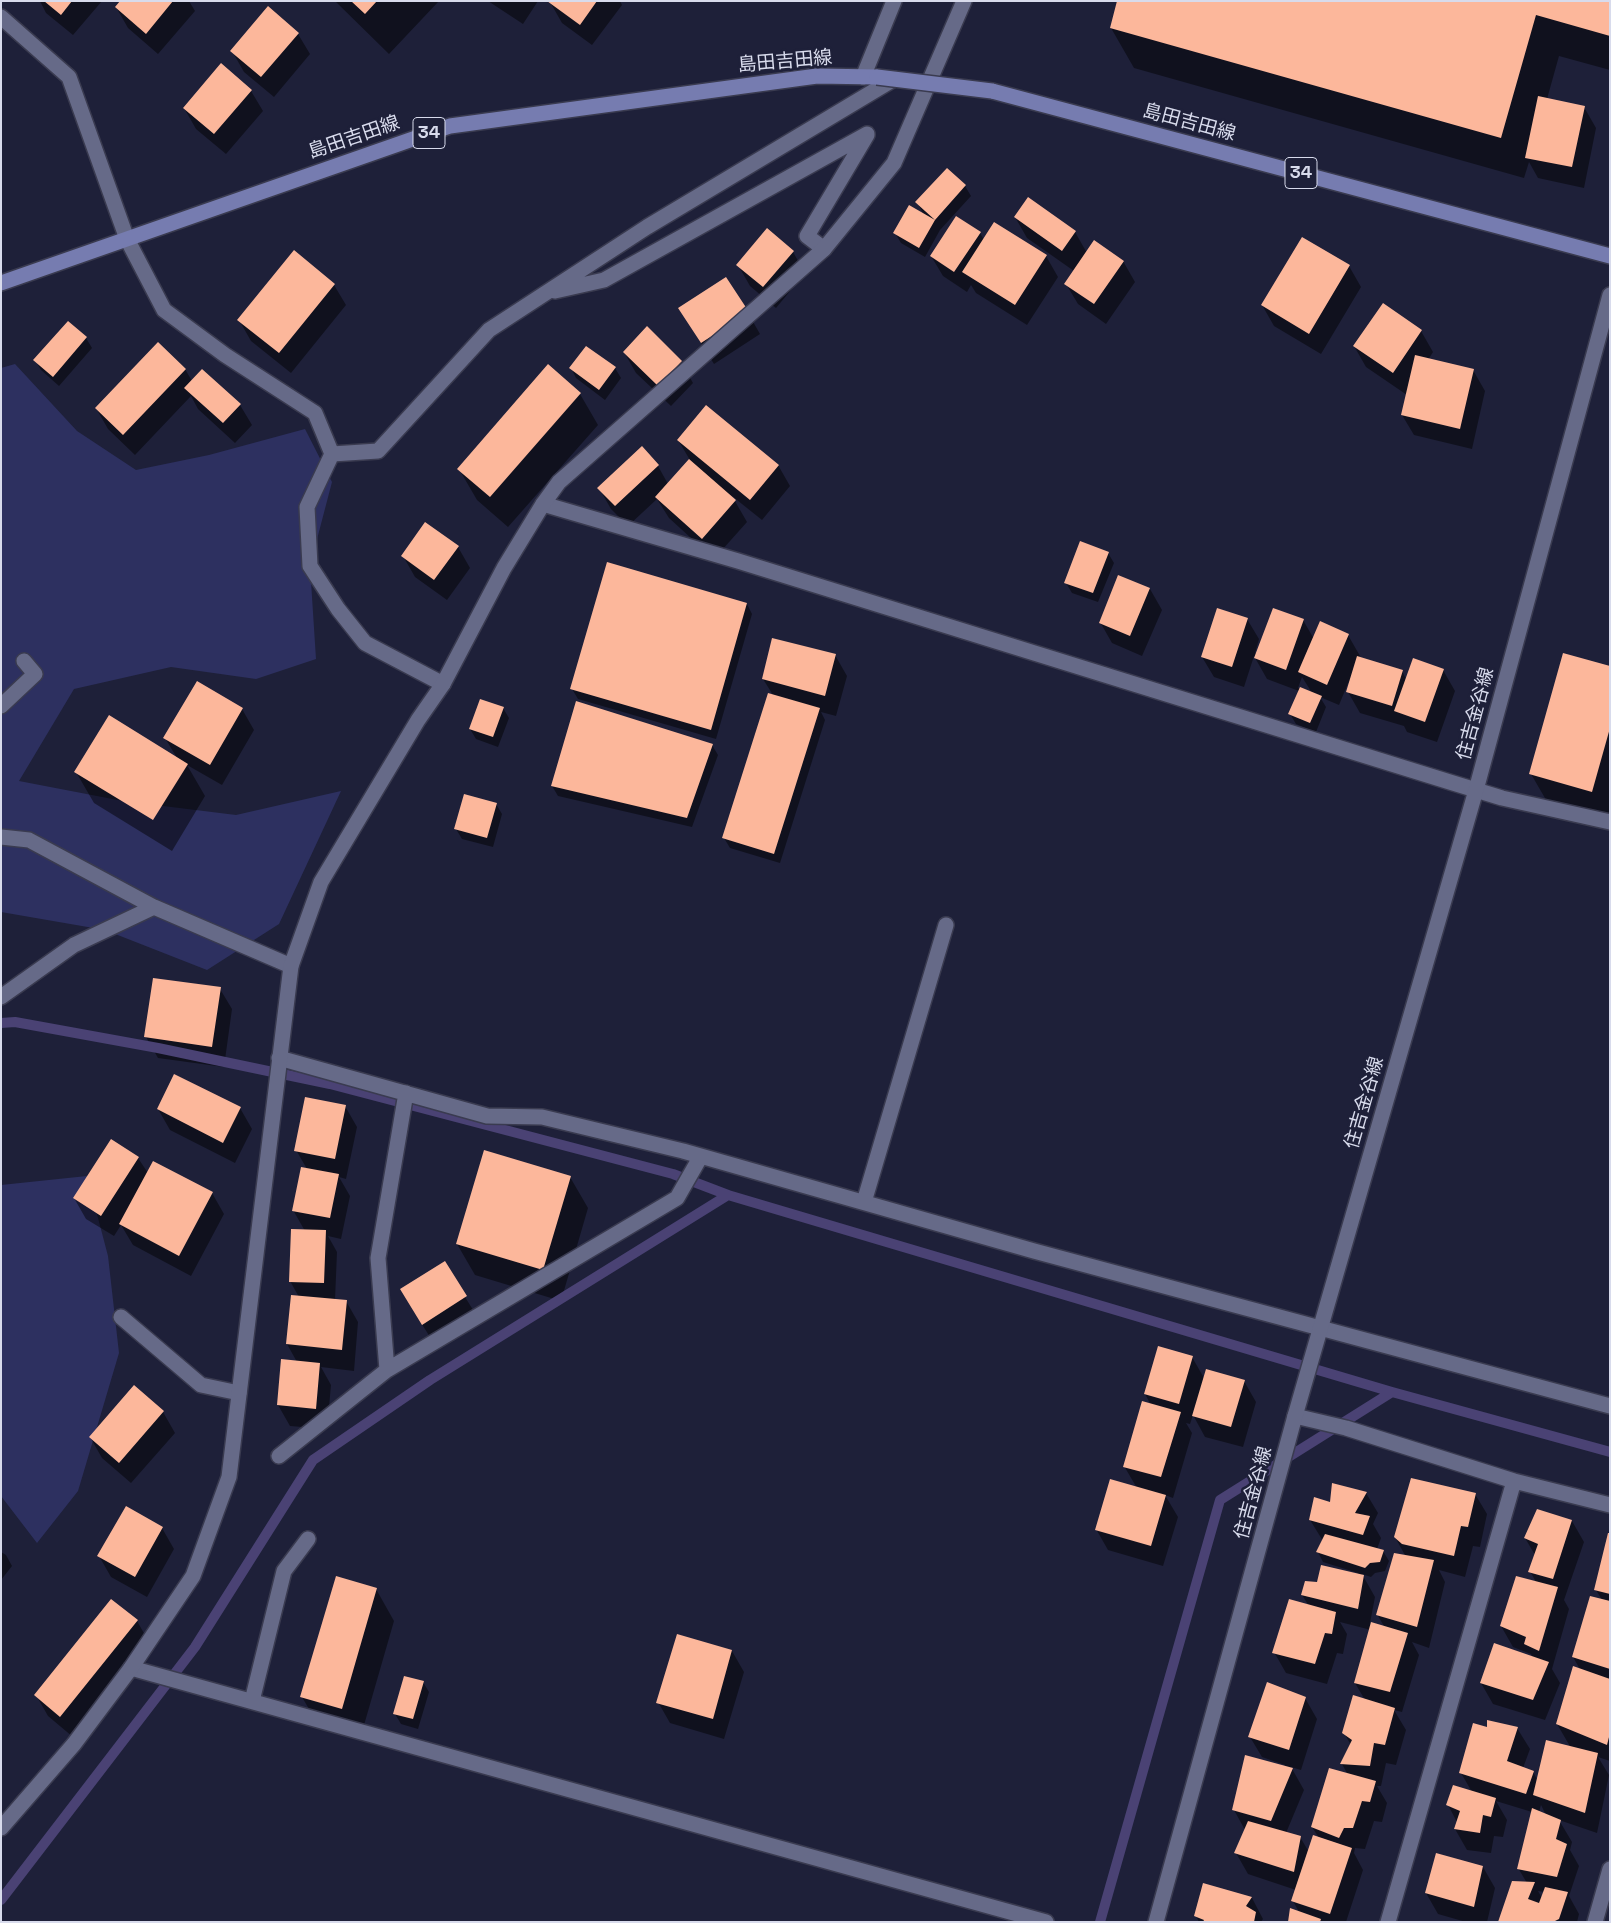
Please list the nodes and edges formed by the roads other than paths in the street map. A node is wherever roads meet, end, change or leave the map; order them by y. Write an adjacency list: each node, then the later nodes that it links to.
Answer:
1 (894, 1): 4 (street)
2 (964, 1): 7 (street)
3 (1, 17): 6 (street)
4 (870, 77): 5 (main road, 島田吉田線 / 34, bridge); 6 (main road, 島田吉田線 / 34)
5 (894, 79): 8 (main road, 島田吉田線 / 34, bridge); 10 (street)
6 (127, 239): 9 (main road, 島田吉田線 / 34); 12 (street)
7 (824, 249): 10 (street); 13 (street)
8 (1610, 256)
9 (1, 283)
10 (544, 293): 12 (street)
11 (1610, 295): 17 (street, 住吉金谷線)
12 (332, 454): 15 (street)
13 (543, 504): 15 (street); 17 (street)
14 (24, 661): 16 (street)
15 (443, 684): 22 (street)
16 (1, 706)
17 (1476, 790): 18 (street); 29 (street, 住吉金谷線)
18 (1610, 822)
19 (1, 837): 20 (street)
20 (154, 907): 22 (street); 23 (street)
21 (946, 925): 27 (street)
22 (292, 966): 24 (street)
23 (1, 997)
24 (279, 1060): 25 (street); 31 (street)
25 (406, 1094): 26 (street); 30 (street)
26 (700, 1158): 27 (street); 30 (street)
27 (864, 1202): 29 (street)
28 (121, 1317): 31 (street)
29 (1319, 1333): 32 (street); 33 (street, 住吉金谷線)
30 (387, 1370): 34 (street)
31 (239, 1393): 38 (street)
32 (1610, 1406)
33 (1295, 1416): 35 (street); 44 (street, 住吉金谷線)
34 (279, 1456)
35 (1514, 1481): 36 (street); 42 (street)
36 (1610, 1504)
37 (308, 1538): 39 (street)
38 (131, 1668): 39 (street); 40 (street)
39 (252, 1701): 43 (street)
40 (1, 1828)
41 (1610, 1869): 45 (street)
42 (1391, 1921)
43 (1046, 1922)
44 (1156, 1922)
45 (1595, 1922)

